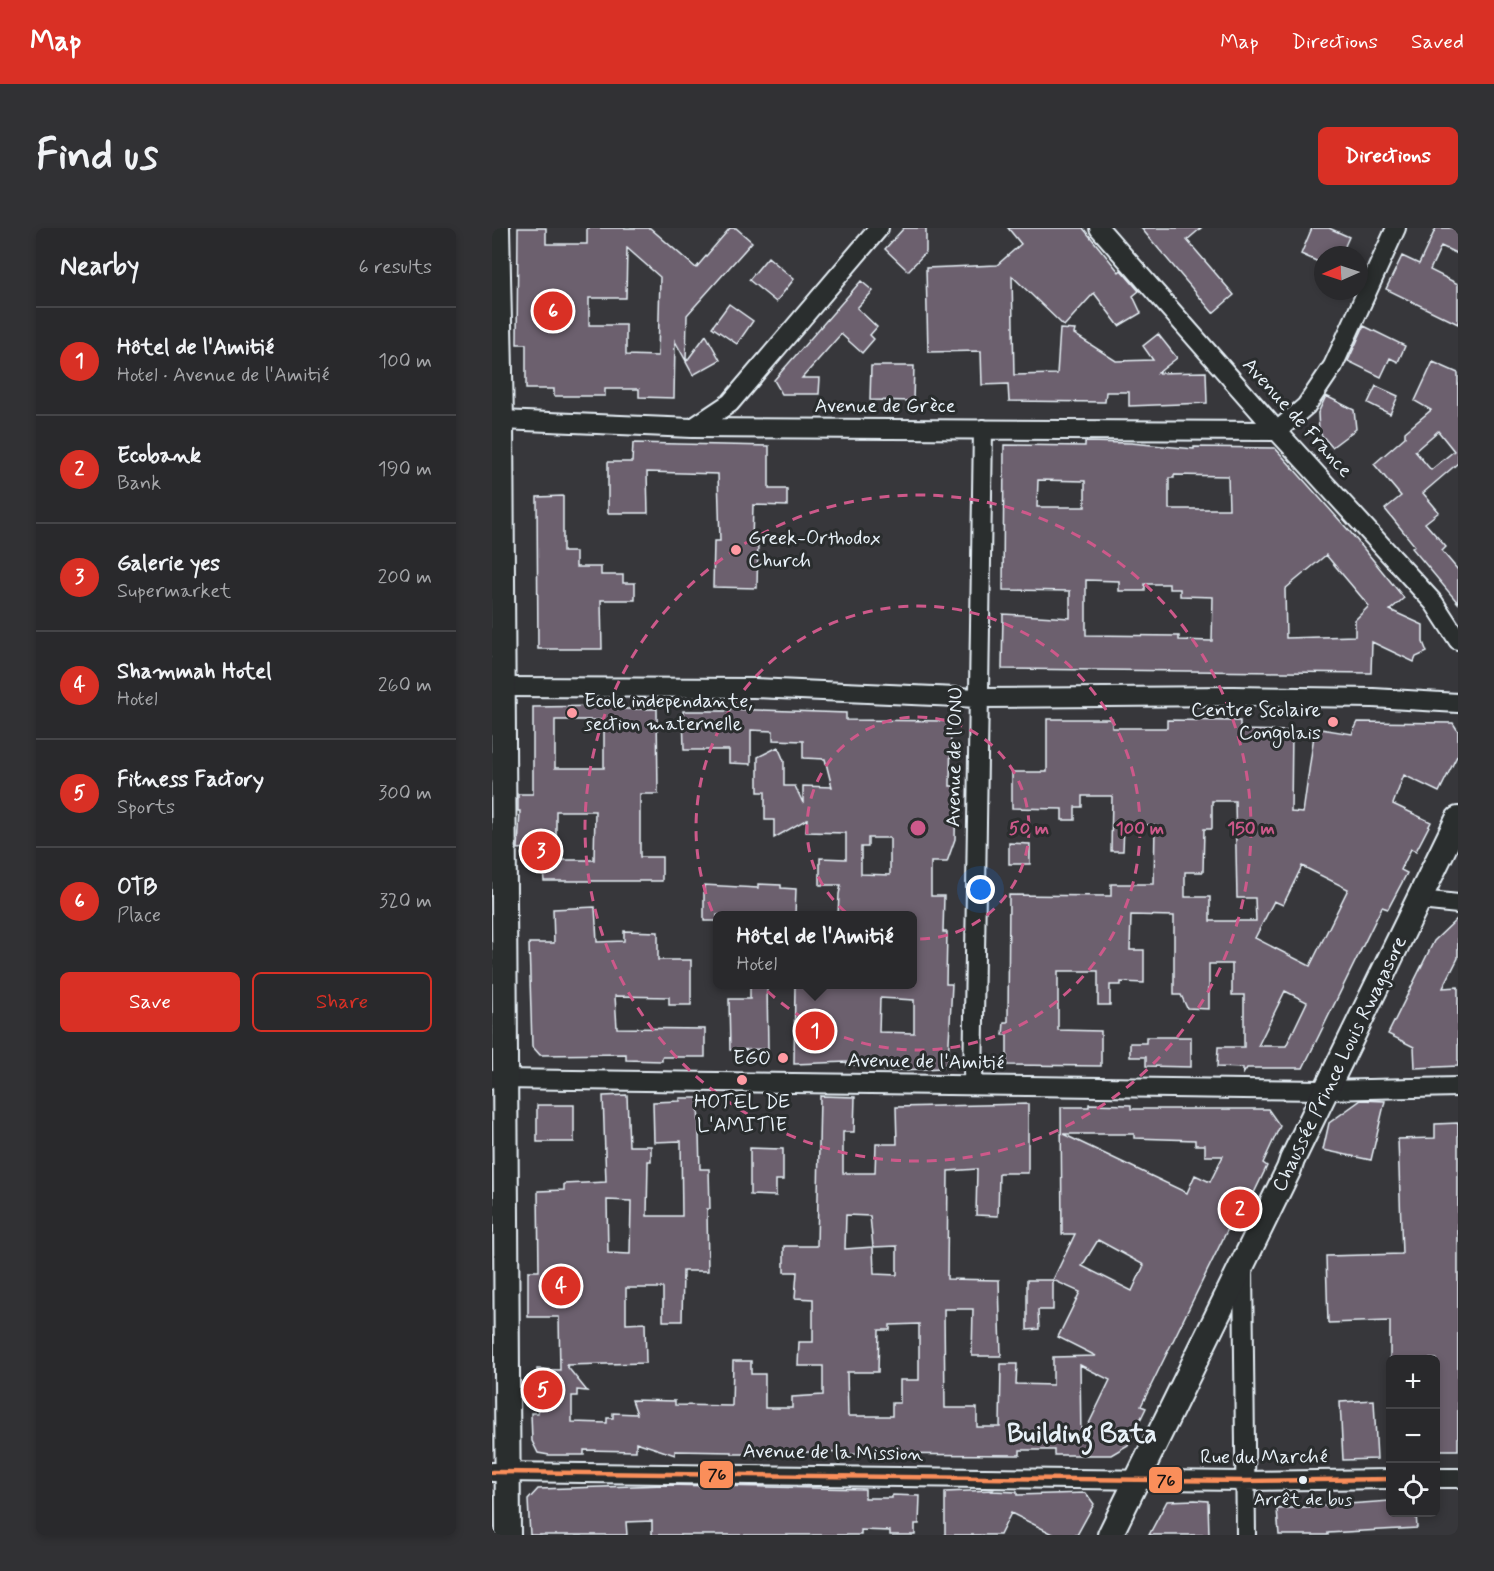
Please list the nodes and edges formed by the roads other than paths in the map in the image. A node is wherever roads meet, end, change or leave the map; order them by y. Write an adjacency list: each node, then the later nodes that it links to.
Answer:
1 (497, 228): 5 (street)
2 (879, 228): 6 (street)
3 (1099, 228): 8 (street, Avenue de France)
4 (1396, 228): 8 (street)
5 (496, 419): 6 (street, Avenue de Grèce); 10 (street)
6 (692, 428): 7 (street, Avenue de Grèce)
7 (983, 429): 8 (street, Avenue de Grèce); 11 (street, Avenue de l'ONU)
8 (1278, 431): 9 (street, Avenue de France)
9 (1458, 640)
10 (497, 687): 11 (street); 16 (street)
11 (979, 698): 12 (street); 17 (street, Avenue de l'ONU)
12 (1458, 703)
13 (1458, 819): 14 (street, Chaussée Prince Louis Rwagasore)
14 (1420, 900): 15 (street); 19 (street, Chaussée Prince Louis Rwagasore)
15 (1458, 904)
16 (498, 1079): 17 (street, Avenue de l'Amitié); 21 (street)
17 (973, 1085): 19 (street, Avenue de l'Amitié)
18 (1458, 1087): 19 (street, Avenue de l'Amitié)
19 (1324, 1090): 20 (street, Chaussée Prince Louis Rwagasore)
20 (1244, 1264): 24 (street, Chaussée Prince Louis Rwagasore); 26 (street)
21 (500, 1472): 24 (street, Avenue de la Mission); 27 (street)
22 (1440, 1478): 23 (street)
23 (1458, 1478)
24 (1137, 1479): 26 (street, Rue du Marché); 28 (street, Chaussée Prince Louis Rwagasore)
25 (1386, 1479): 26 (street, Rue du Marché)
26 (1244, 1480): 29 (street)
27 (508, 1535)
28 (1110, 1535)
29 (1246, 1535)

